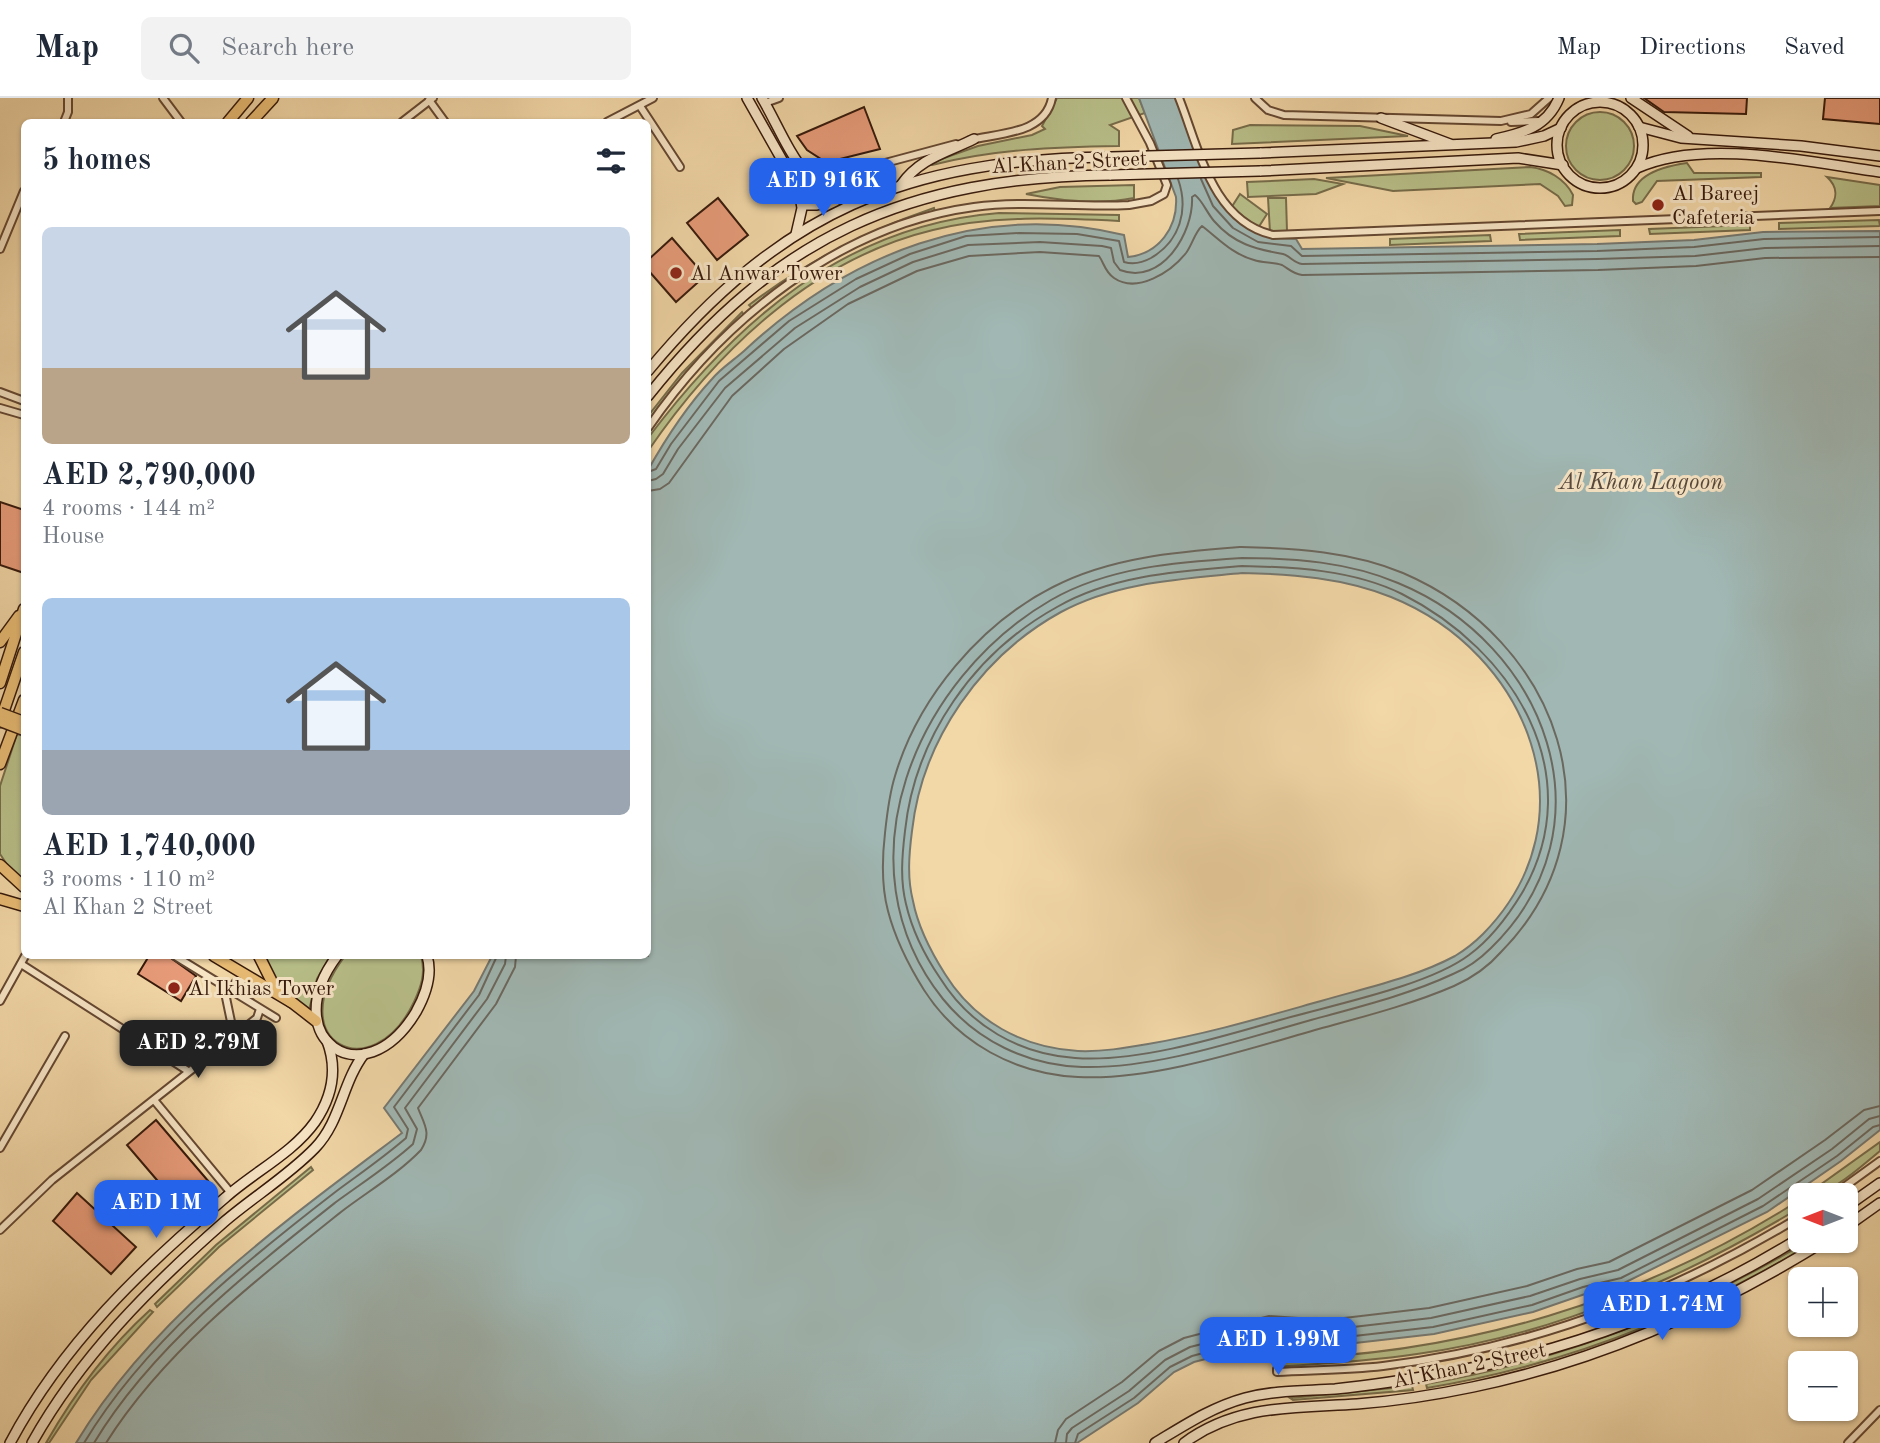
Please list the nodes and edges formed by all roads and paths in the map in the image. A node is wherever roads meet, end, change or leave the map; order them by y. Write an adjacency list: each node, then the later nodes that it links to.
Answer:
1 (68, 98): 22 (street)
2 (163, 98): 23 (street)
3 (248, 98): 24 (main road)
4 (653, 98): 19 (street)
5 (747, 98): 50 (main road)
6 (779, 98): 17 (street)
7 (1052, 98): 35 (street)
8 (1126, 98): 61 (street)
9 (1179, 98): 52 (street)
10 (1255, 98): 21 (street)
11 (1549, 98): 31 (street)
12 (1559, 98): 30 (main road)
13 (1575, 98): 20 (main road)
14 (1631, 98): 36 (main road)
15 (431, 99): 26 (street); 27 (street)
16 (267, 100): 25 (main road)
17 (764, 100): 42 (main road)
18 (1606, 101): 20 (main road); 33 (main road)
19 (640, 106): 28 (street); 29 (street)
20 (1571, 114): 34 (main road)
21 (1381, 118): 31 (street); 38 (main road)
22 (65, 119)
23 (179, 119)
24 (230, 119)
25 (253, 119)
26 (405, 119)
27 (443, 119)
28 (613, 119)
29 (649, 119)
30 (1544, 120): 31 (street); 37 (main road)
31 (1501, 121)
32 (651, 123): 44 (street)
33 (1639, 127): 36 (main road); 45 (main road)
34 (1561, 128): 37 (main road, Al Khan 2 Street); 43 (main road)
35 (974, 139): 42 (street); 47 (main road)
36 (1692, 139): 39 (main road)
37 (1474, 145): 38 (main road, Al Khan 2 Street)
38 (1455, 146): 47 (main road, Al Khan 2 Street, bridge)
39 (1856, 153): 40 (main road); 41 (main road)
40 (1880, 156)
41 (1806, 161): 45 (main road); 46 (main road)
42 (801, 165): 48 (main road)
43 (1563, 165): 45 (main road); 57 (main road, Al Khan 2 Street, bridge)
44 (680, 167)
45 (1637, 167)
46 (1880, 172)
47 (901, 185): 51 (main road, Al Khan 2 Street)
48 (822, 190): 50 (main road); 51 (main road)
49 (21, 198): 54 (street)
50 (802, 201): 53 (main road)
51 (858, 202): 53 (main road, Al Khan 2 Street)
52 (1880, 211)
53 (796, 234): 55 (main road, Al Khan 2 Street)
54 (0, 249)
55 (651, 368)
56 (0, 392): 58 (street)
57 (651, 392)
58 (21, 400)
59 (0, 408): 60 (street)
60 (21, 414)
61 (651, 424)
62 (21, 614): 64 (main road)
63 (21, 619): 66 (main road)
64 (0, 642)
65 (21, 661): 70 (main road)
66 (0, 683)
67 (21, 708): 72 (main road)
68 (0, 713): 69 (main road, bridge)
69 (21, 721)
70 (0, 722): 71 (main road, bridge)
71 (21, 729)
72 (5, 751): 73 (main road); 74 (main road)
73 (0, 764)
74 (0, 774)
75 (0, 865): 76 (main road)
76 (21, 884)
77 (0, 899): 78 (main road)
78 (21, 905)
79 (24, 959): 86 (street)
80 (180, 959): 91 (street)
81 (220, 959): 87 (main road)
82 (261, 959): 93 (main road)
83 (335, 959): 96 (main road)
84 (428, 959): 88 (main road)
85 (434, 959): 88 (main road)
86 (21, 964): 92 (street); 101 (street)
87 (234, 968): 89 (main road); 90 (street)
88 (430, 968): 100 (main road)
89 (249, 978): 90 (street); 93 (main road)
90 (235, 983): 91 (street)
91 (227, 989): 94 (street); 98 (street)
92 (0, 1001)
93 (291, 1002): 96 (main road)
94 (261, 1009): 95 (street); 98 (street)
95 (276, 1018)
96 (316, 1021): 99 (main road)
97 (65, 1035): 103 (street)
98 (234, 1036): 101 (street)
99 (327, 1041): 100 (main road); 107 (main road)
100 (364, 1054): 122 (main road)
101 (188, 1071): 102 (street)
102 (154, 1100): 107 (street); 112 (street)
103 (0, 1148)
104 (1880, 1161): 105 (street)
105 (1850, 1183)
106 (1880, 1183): 108 (main road)
107 (231, 1193): 121 (main road)
108 (1858, 1199)
109 (1880, 1203): 110 (main road)
110 (1858, 1219)
111 (1788, 1223): 115 (street)
112 (0, 1230)
113 (1788, 1245): 116 (main road, Al Khan 2 Street)
114 (1805, 1253): 118 (main road, Al Khan 2 Street)
115 (1277, 1369)
116 (1284, 1391): 117 (main road, Al Khan 2 Street); 118 (main road)
117 (1258, 1395): 119 (main road); 123 (main road, Al Khan 2 Street)
118 (1285, 1407): 119 (main road, Al Khan 2 Street)
119 (1261, 1410): 124 (main road, Al Khan 2 Street)
120 (1880, 1410): 125 (street)
121 (10, 1443)
122 (32, 1443)
123 (1155, 1443)
124 (1184, 1443)
125 (1848, 1443)

